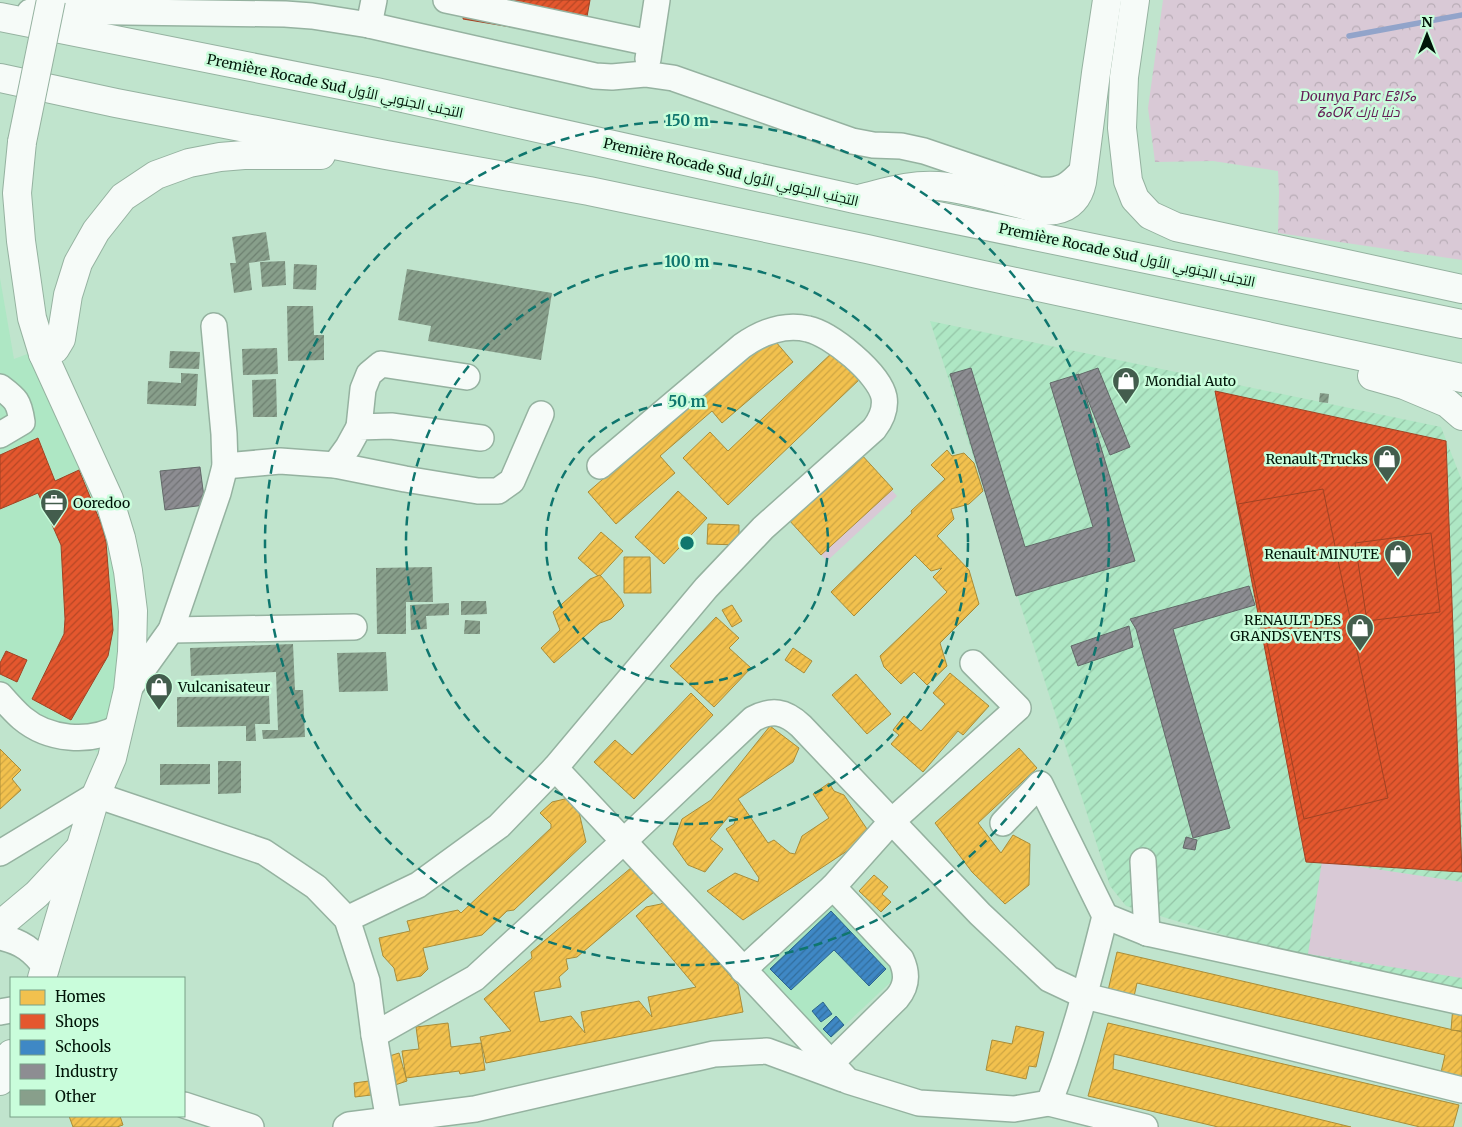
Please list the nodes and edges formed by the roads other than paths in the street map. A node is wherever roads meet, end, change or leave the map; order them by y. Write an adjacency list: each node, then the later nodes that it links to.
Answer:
1 (51, 0): 19 (main road, bridge)
2 (374, 0): 8 (street)
3 (657, 0): 9 (street)
4 (1107, 0): 13 (main road)
5 (1135, 0): 16 (main road)
6 (454, 1): 9 (street)
7 (1, 17): 8 (street); 14 (main road, Première Rocade Sud التجنب الجنوبي الأول)
8 (369, 25): 10 (street)
9 (650, 44): 10 (street)
10 (645, 74): 13 (street)
11 (0, 78): 12 (main road)
12 (386, 155): 15 (main road); 19 (main road)
13 (1084, 169): 14 (main road)
14 (855, 199): 17 (main road, Première Rocade Sud التجنب الجنوبي الأول)
15 (978, 274): 21 (main road); 24 (main road)
16 (1462, 288)
17 (1462, 324)
18 (214, 326): 29 (street)
19 (43, 354): 34 (main road)
20 (467, 376): 25 (street)
21 (1462, 378)
22 (0, 387): 26 (street)
23 (541, 414): 28 (street)
24 (1462, 416)
25 (359, 427): 27 (street); 28 (street)
26 (0, 436)
27 (480, 438)
28 (336, 465): 29 (street)
29 (225, 466): 32 (street)
30 (600, 466): 37 (street)
31 (354, 627): 32 (street)
32 (170, 630): 34 (street)
33 (973, 663): 39 (street)
34 (128, 690): 36 (main road)
35 (0, 695): 36 (street)
36 (119, 727): 38 (main road)
37 (555, 768): 41 (street); 47 (street)
38 (96, 795): 42 (main road); 43 (street); 47 (street)
39 (892, 821): 41 (street); 45 (street); 53 (street)
40 (1003, 823): 46 (street)
41 (624, 841): 51 (street); 55 (street)
42 (82, 846): 48 (main road); 52 (main road)
43 (0, 854)
44 (1143, 861): 49 (street)
45 (833, 887): 51 (street); 57 (street)
46 (1105, 916): 49 (street); 53 (street)
47 (348, 919): 55 (street)
48 (0, 925)
49 (1147, 933): 54 (street)
50 (0, 937): 52 (street)
51 (743, 970): 57 (street)
52 (44, 973)
53 (1085, 996): 60 (street); 61 (street)
54 (1462, 1002)
55 (374, 1035): 63 (street)
56 (10, 1056): 58 (main road)
57 (831, 1063): 59 (street)
58 (0, 1081)
59 (848, 1081): 61 (street); 63 (street)
60 (1462, 1090)
61 (1048, 1103): 66 (street)
62 (185, 1105): 64 (street)
63 (390, 1124): 65 (street)
64 (251, 1127)
65 (346, 1127)
66 (1145, 1127)

